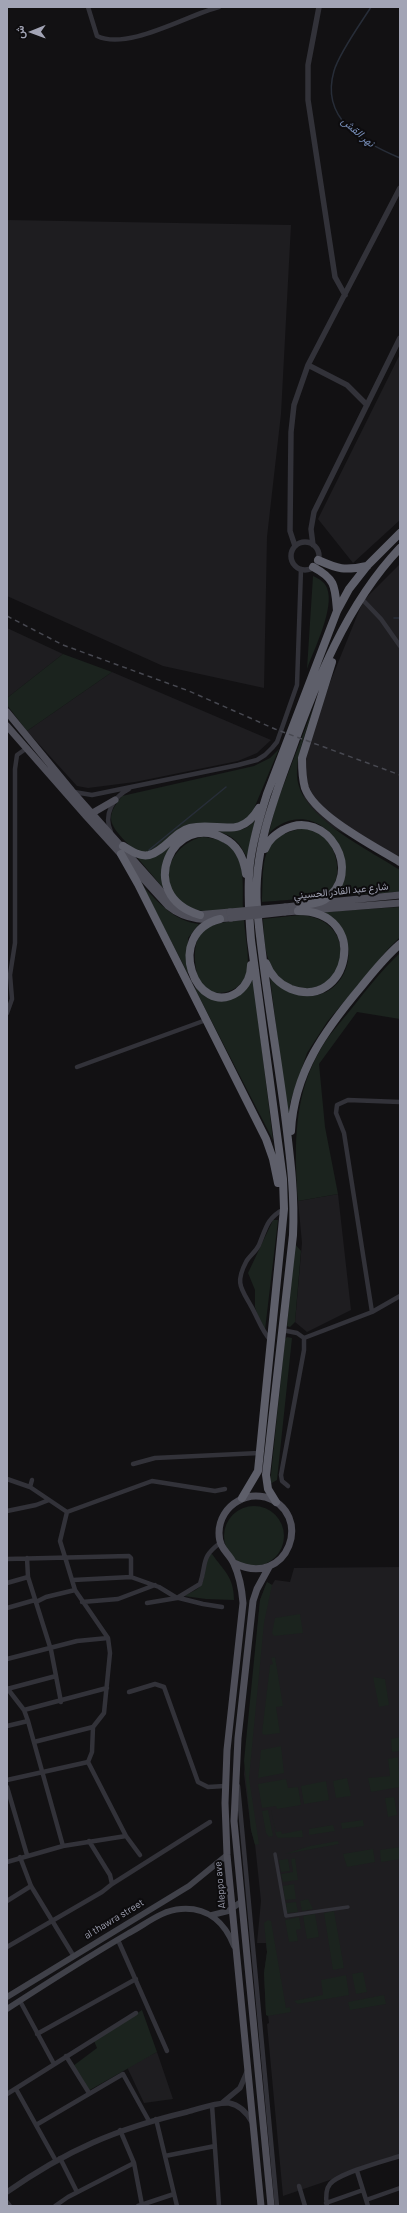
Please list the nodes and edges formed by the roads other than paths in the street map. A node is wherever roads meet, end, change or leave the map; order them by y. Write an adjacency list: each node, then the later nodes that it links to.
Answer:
1 (88, 7): 2 (street)
2 (219, 7)
3 (319, 7): 5 (street)
4 (400, 188): 5 (street)
5 (344, 295): 7 (street)
6 (400, 338): 8 (street)
7 (308, 365): 8 (street); 11 (street)
8 (367, 405): 10 (street)
9 (400, 533): 14 (highway)
10 (313, 545): 11 (street); 13 (street)
11 (295, 546): 15 (street)
12 (400, 548): 16 (highway)
13 (316, 563): 14 (highway); 15 (street); 17 (highway)
14 (367, 566): 17 (highway)
15 (301, 569): 23 (street)
16 (361, 598): 18 (highway); 19 (street)
17 (337, 611): 25 (highway)
18 (335, 646): 30 (highway); 31 (highway)
19 (400, 646)
20 (7, 712): 24 (main road)
21 (7, 726): 22 (main road)
22 (27, 748): 27 (main road); 42 (street)
23 (134, 786): 24 (street); 26 (street)
24 (72, 791): 27 (main road)
25 (267, 794): 29 (highway); 34 (highway)
26 (115, 800): 27 (main road); 28 (street)
27 (89, 814): 28 (main road); 29 (main road)
28 (113, 836): 29 (main road)
29 (122, 850): 36 (main road); 38 (main road); 44 (highway)
30 (400, 862)
31 (259, 863): 35 (highway); 41 (highway)
32 (400, 895): 35 (main road, شارع عبد القادر الحسيني)
33 (400, 903): 35 (main road, شارع عبد القادر الحسيني)
34 (249, 906): 36 (highway); 39 (highway)
35 (299, 908): 37 (main road, شارع عبد القادر الحسيني, bridge); 41 (highway)
36 (200, 915): 37 (main road)
37 (230, 915): 38 (main road)
38 (220, 919): 39 (highway)
39 (251, 940): 48 (highway)
40 (400, 944): 47 (highway)
41 (262, 950): 47 (highway)
42 (9, 977): 43 (street)
43 (7, 1013)
44 (206, 1020): 45 (street); 48 (highway)
45 (77, 1068)
46 (400, 1102): 50 (street)
47 (292, 1163): 51 (highway)
48 (284, 1209): 53 (highway); 53 (street)
49 (400, 1296): 50 (street)
50 (372, 1312): 52 (street)
51 (282, 1330): 52 (street); 63 (highway)
52 (304, 1338): 58 (street)
53 (271, 1340): 54 (highway)
54 (259, 1453): 55 (street); 61 (highway)
55 (133, 1464)
56 (7, 1479): 59 (street)
57 (32, 1480): 59 (street)
58 (288, 1486)
59 (30, 1487): 62 (street)
60 (225, 1489): 65 (street)
61 (242, 1498): 63 (main road); 66 (main road)
62 (49, 1500): 64 (street); 65 (street)
63 (276, 1502): 71 (main road)
64 (7, 1511)
65 (67, 1512): 67 (street)
66 (220, 1543): 70 (main road); 78 (street)
67 (65, 1557): 68 (street); 73 (street); 74 (street)
68 (27, 1558): 69 (street); 72 (street)
69 (7, 1559)
70 (234, 1563): 71 (main road); 101 (main road, Aleppo ave)
71 (269, 1567): 99 (main road, Aleppo ave)
72 (28, 1577): 75 (street); 79 (street)
73 (131, 1577): 74 (street); 76 (street)
74 (73, 1580): 77 (street)
75 (7, 1583)
76 (155, 1585): 78 (street); 80 (street)
77 (75, 1590): 79 (street); 80 (street)
78 (178, 1598): 81 (street); 82 (street)
79 (36, 1601): 83 (street); 85 (street)
80 (82, 1602): 84 (street)
81 (147, 1603)
82 (222, 1607)
83 (7, 1608)
84 (108, 1638): 85 (street); 88 (street)
85 (51, 1650): 86 (street); 87 (street)
86 (7, 1659)
87 (56, 1676): 89 (street); 91 (street)
88 (107, 1688): 91 (street); 95 (street)
89 (7, 1689): 92 (street)
90 (129, 1692): 101 (street)
91 (61, 1702): 92 (street)
92 (24, 1710): 93 (street)
93 (28, 1721): 94 (street); 96 (street)
94 (7, 1726)
95 (93, 1727): 96 (street); 97 (street)
96 (34, 1742): 98 (street)
97 (88, 1762): 98 (street); 104 (street)
98 (43, 1772): 100 (street); 106 (street)
99 (235, 1773): 116 (main road, Aleppo ave); 169 (street)
100 (7, 1780)
101 (225, 1786): 110 (main road, Aleppo ave)
102 (7, 1787): 108 (street)
103 (210, 1822): 113 (street)
104 (126, 1836): 105 (street); 109 (street)
105 (89, 1841): 106 (street); 113 (street)
106 (63, 1846): 108 (street)
107 (275, 1854): 117 (street)
108 (27, 1855): 111 (street)
109 (140, 1855)
110 (227, 1855): 118 (main road, Aleppo ave); 121 (main road, al thawra street)
111 (20, 1857): 112 (street); 114 (street)
112 (7, 1862)
113 (112, 1884): 120 (street)
114 (31, 1886): 115 (street); 120 (street)
115 (7, 1901)
116 (241, 1902): 118 (main road); 168 (main road, Aleppo ave)
117 (348, 1907)
118 (232, 1909): 119 (main road); 125 (main road, Aleppo ave)
119 (212, 1915): 122 (main road, al thawra street); 125 (main road)
120 (51, 1920): 124 (street); 126 (street)
121 (124, 1925): 122 (main road); 126 (main road, al thawra street)
122 (130, 1933): 123 (main road, al thawra street)
123 (118, 1940): 127 (street); 129 (main road, al thawra street)
124 (7, 1947)
125 (236, 1951): 136 (main road, Aleppo ave)
126 (74, 1955): 128 (main road, al thawra street)
127 (136, 1979): 132 (street); 133 (street)
128 (7, 1997)
129 (20, 2001): 130 (main road, al thawra street); 132 (street)
130 (7, 2009)
131 (136, 2013): 134 (street)
132 (37, 2034): 135 (street)
133 (167, 2051)
134 (66, 2056): 135 (street); 138 (street)
135 (54, 2064): 137 (street)
136 (249, 2068): 140 (street); 144 (main road, Aleppo ave)
137 (16, 2089): 139 (street); 145 (street)
138 (89, 2093): 143 (street); 145 (street)
139 (7, 2094)
140 (220, 2104): 141 (street); 144 (street)
141 (212, 2106): 142 (street); 147 (street)
142 (156, 2119): 143 (street); 148 (street)
143 (149, 2121): 146 (street)
144 (253, 2124): 167 (main road, Aleppo ave)
145 (36, 2126): 150 (street)
146 (120, 2130): 150 (street); 151 (street)
147 (215, 2146): 148 (street); 166 (street)
148 (165, 2156): 158 (street)
149 (400, 2156): 152 (street)
150 (58, 2160): 156 (street); 157 (street)
151 (134, 2163): 157 (street); 161 (street)
152 (357, 2171): 155 (street); 162 (street)
153 (299, 2186): 170 (street)
154 (400, 2188): 159 (street)
155 (363, 2190): 159 (street); 162 (street)
156 (7, 2192)
157 (77, 2192): 164 (street)
158 (174, 2194): 161 (street); 165 (street)
159 (366, 2200): 171 (street)
160 (7, 2202): 163 (street)
161 (140, 2205)
162 (326, 2205)
163 (10, 2206)
164 (54, 2206)
165 (177, 2206)
166 (219, 2206)
167 (261, 2206)
168 (271, 2206)
169 (277, 2206)
170 (305, 2206)
171 (368, 2206)

